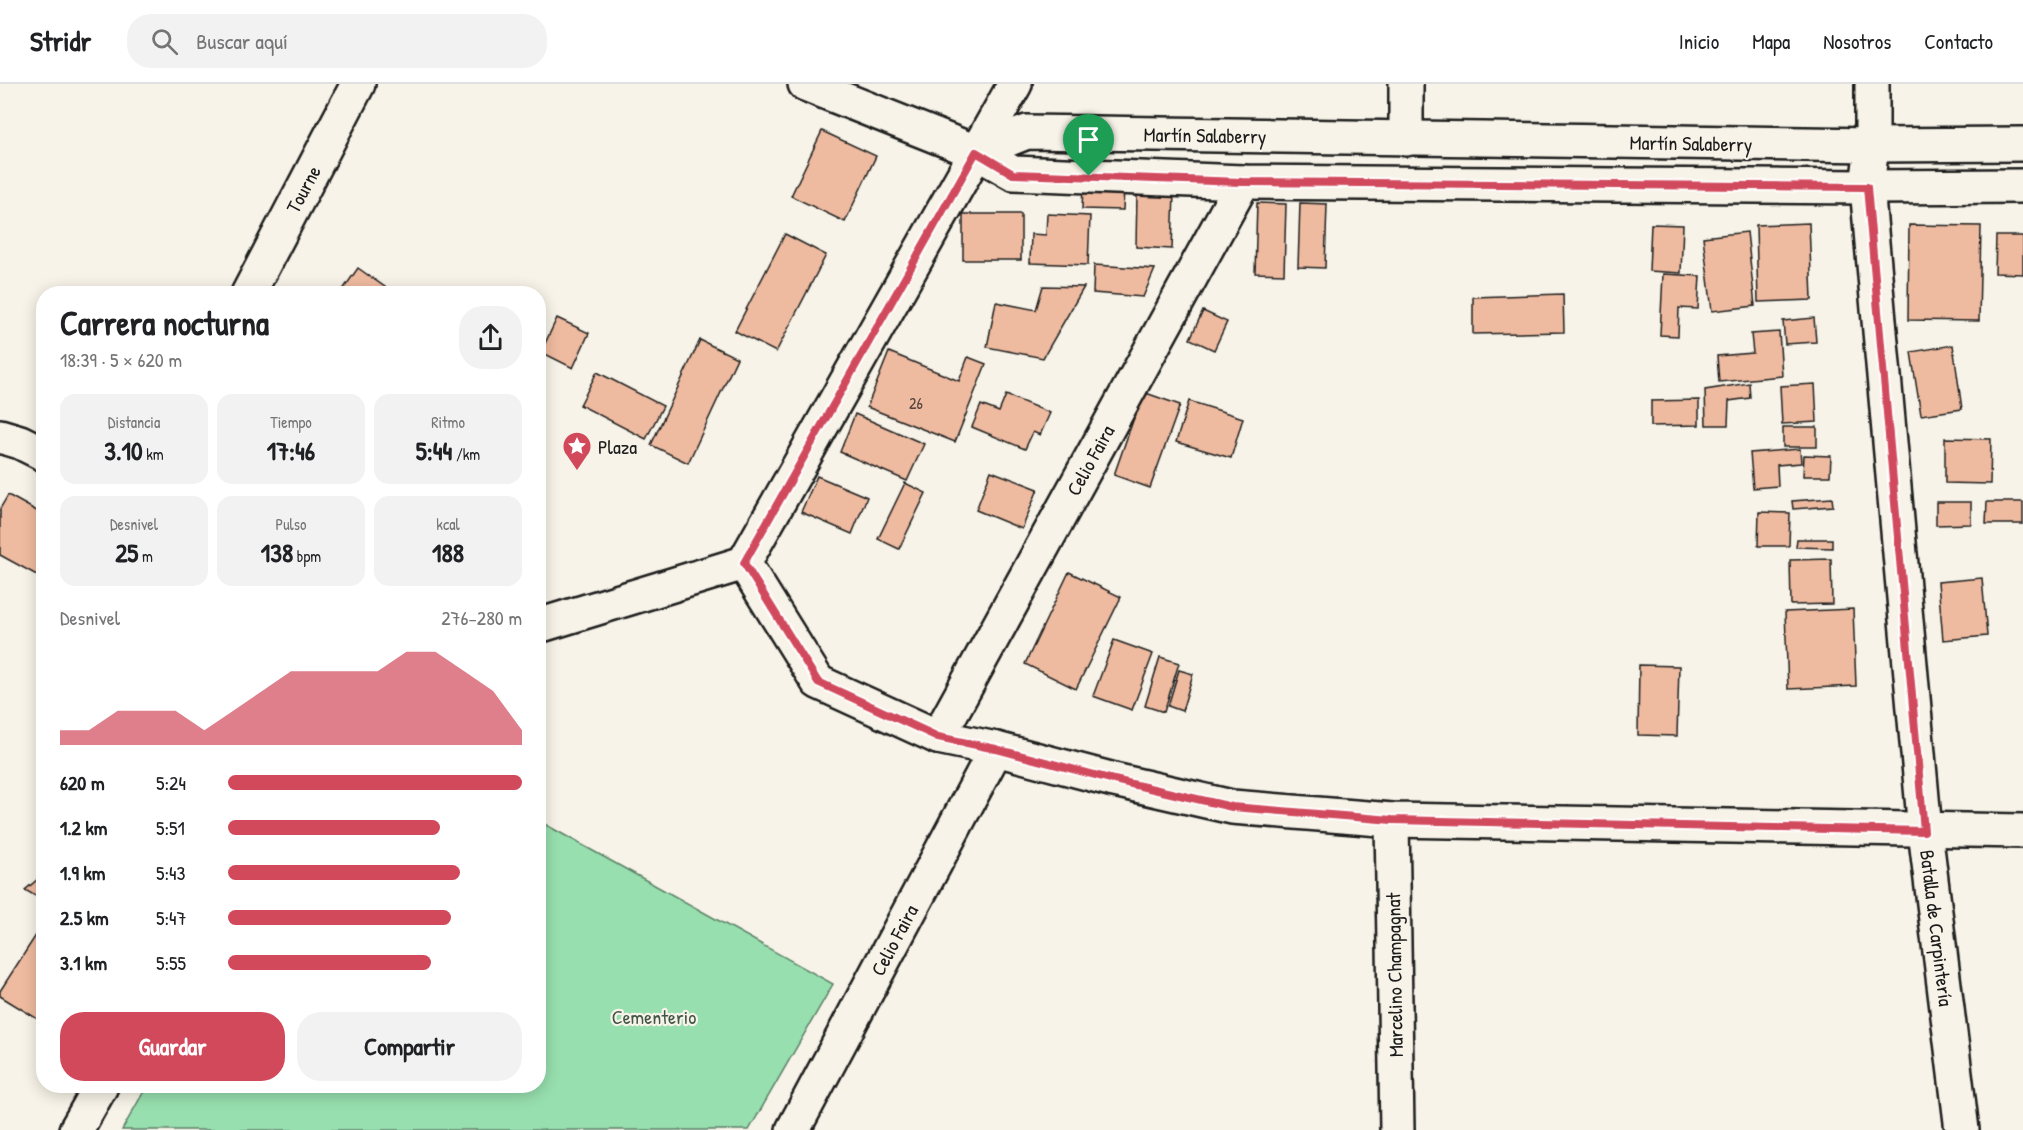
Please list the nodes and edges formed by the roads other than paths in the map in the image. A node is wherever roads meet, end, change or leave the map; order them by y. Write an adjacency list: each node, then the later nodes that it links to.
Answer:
1 (358, 84): 13 (street, Tourne)
2 (805, 84): 9 (street)
3 (1015, 84): 9 (street)
4 (1406, 84): 6 (street)
5 (1872, 84): 8 (street, Batalla de Carpintería)
6 (1406, 139): 8 (street, Martín Salaberry); 9 (street, Martín Salaberry)
7 (2023, 144): 8 (street, Martín Salaberry)
8 (1872, 145): 12 (street, Batalla de Carpintería)
9 (976, 152): 10 (street); 16 (street)
10 (1242, 182): 12 (street); 18 (street, Celio Faira)
11 (2023, 186): 12 (street)
12 (1867, 187): 21 (street, Batalla de Carpintería)
13 (252, 286)
14 (0, 436): 15 (street)
15 (36, 450)
16 (744, 563): 17 (street); 18 (street)
17 (546, 624)
18 (938, 737): 19 (street)
19 (996, 749): 20 (street); 25 (street, Celio Faira)
20 (1392, 820): 21 (street); 26 (street, Marcelino Champagnat)
21 (1924, 831): 22 (street); 27 (street, Batalla de Carpintería)
22 (2023, 831)
23 (97, 1093): 24 (street)
24 (76, 1130)
25 (793, 1130)
26 (1397, 1130)
27 (1962, 1130)

